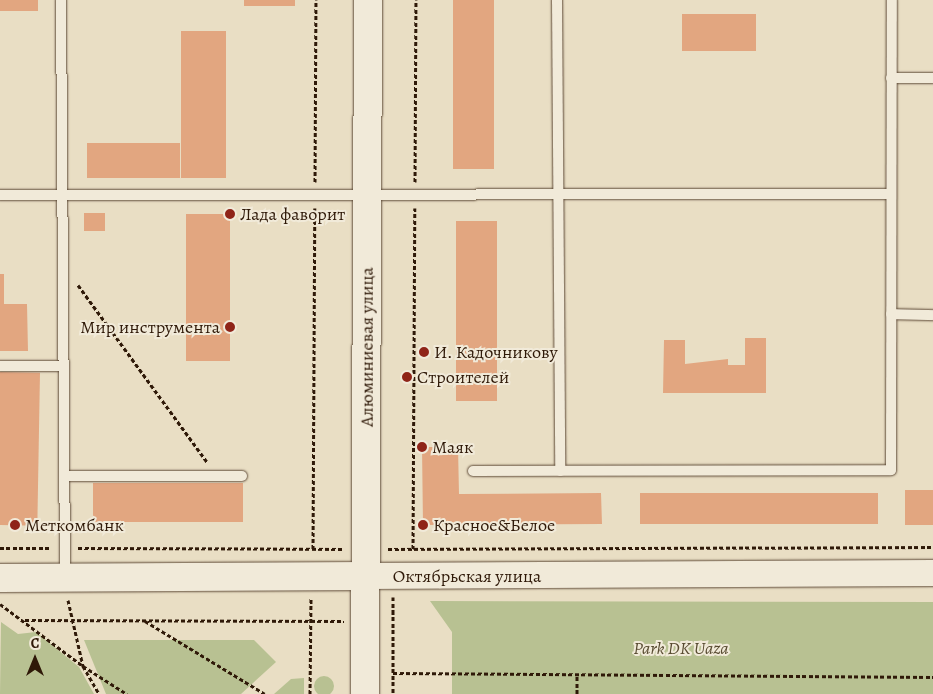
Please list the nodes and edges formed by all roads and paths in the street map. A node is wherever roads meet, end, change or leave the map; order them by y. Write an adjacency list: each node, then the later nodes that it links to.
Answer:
1 (61, 0): 11 (lane)
2 (316, 0): 12 (path)
3 (368, 0): 13 (main road, Алюминиевая улица)
4 (416, 0): 14 (path)
5 (557, 0): 15 (lane)
6 (892, 0): 7 (lane)
7 (891, 78): 8 (lane); 9 (lane)
8 (933, 78)
9 (891, 194): 15 (lane); 17 (lane)
10 (0, 195): 11 (lane)
11 (62, 195): 12 (lane); 16 (lane)
12 (315, 195): 13 (lane); 29 (path)
13 (368, 195): 14 (lane); 30 (main road, Алюминиевая улица)
14 (415, 195): 15 (lane); 31 (path)
15 (559, 195): 22 (lane)
16 (63, 265): 20 (lane); 24 (path)
17 (891, 314): 18 (lane); 22 (lane)
18 (933, 315)
19 (0, 366): 20 (lane)
20 (64, 366): 23 (lane)
21 (473, 471): 22 (lane)
22 (560, 471)
23 (64, 476): 24 (lane); 28 (lane)
24 (218, 476): 25 (lane)
25 (242, 476)
26 (933, 546): 31 (path)
27 (0, 548): 28 (path)
28 (65, 548): 29 (path); 36 (lane)
29 (313, 549): 30 (path); 34 (path)
30 (367, 549): 31 (path); 33 (main road, Алюминиевая улица)
31 (413, 549)
32 (933, 574): 33 (street, Октябрьская улица)
33 (380, 576): 34 (main road, Октябрьская улица); 42 (main road, Алюминиевая улица); 44 (path)
34 (313, 577): 36 (main road, Октябрьская улица); 41 (path)
35 (0, 578): 36 (main road, Октябрьская улица)
36 (65, 578): 39 (path)
37 (0, 604): 38 (path)
38 (25, 620): 39 (path); 43 (path)
39 (71, 621): 40 (path); 43 (path)
40 (145, 621): 41 (path); 49 (path)
41 (310, 621): 42 (path); 50 (path)
42 (365, 621): 51 (main road, Алюминиевая улица)
43 (83, 666): 47 (path); 48 (path)
44 (393, 673): 45 (path); 52 (path)
45 (577, 674): 46 (path); 53 (path)
46 (933, 677)
47 (99, 694)
48 (127, 694)
49 (265, 694)
50 (310, 694)
51 (365, 694)
52 (393, 694)
53 (577, 694)

